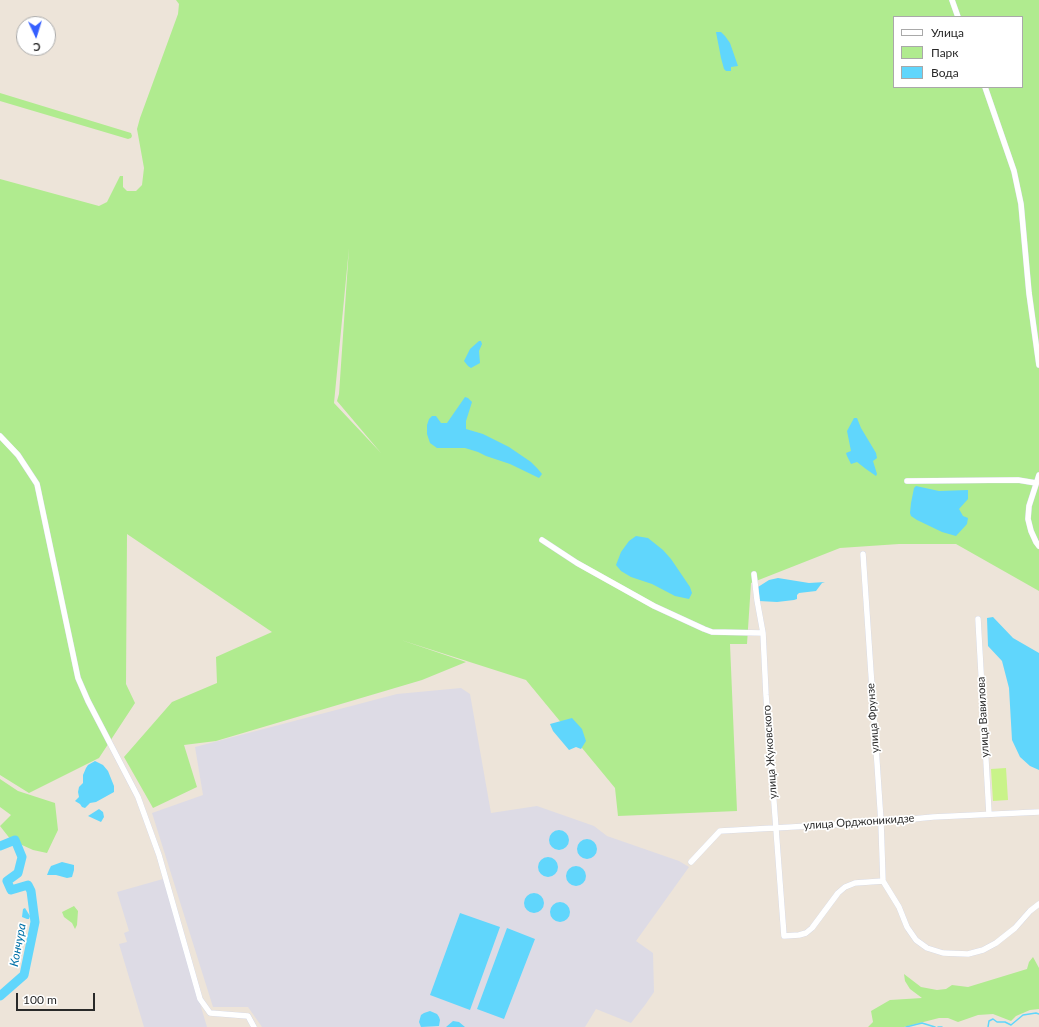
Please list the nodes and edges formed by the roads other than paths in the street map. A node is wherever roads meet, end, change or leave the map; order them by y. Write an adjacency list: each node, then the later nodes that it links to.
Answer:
1 (952, 0): 2 (street)
2 (958, 16)
3 (984, 88): 4 (street)
4 (1039, 365)
5 (0, 436): 22 (street)
6 (1039, 475): 8 (street)
7 (907, 481): 8 (street)
8 (1036, 483): 10 (street)
9 (542, 540): 14 (street)
10 (1039, 546)
11 (863, 554): 17 (street, улица Фрунзе)
12 (754, 574): 14 (street, улица Жуковского)
13 (978, 619): 16 (street, улица Вавилова)
14 (763, 633): 18 (street, улица Жуковского)
15 (1039, 812): 16 (street, улица Орджоникидзе)
16 (989, 814): 17 (street, улица Орджоникидзе)
17 (881, 822): 18 (street, улица Орджоникидзе); 20 (street, улица Фрунзе)
18 (776, 828): 19 (street, улица Орджоникидзе); 20 (street, улица Жуковского)
19 (691, 862)
20 (883, 881): 21 (street)
21 (1039, 904)
22 (254, 1027)

